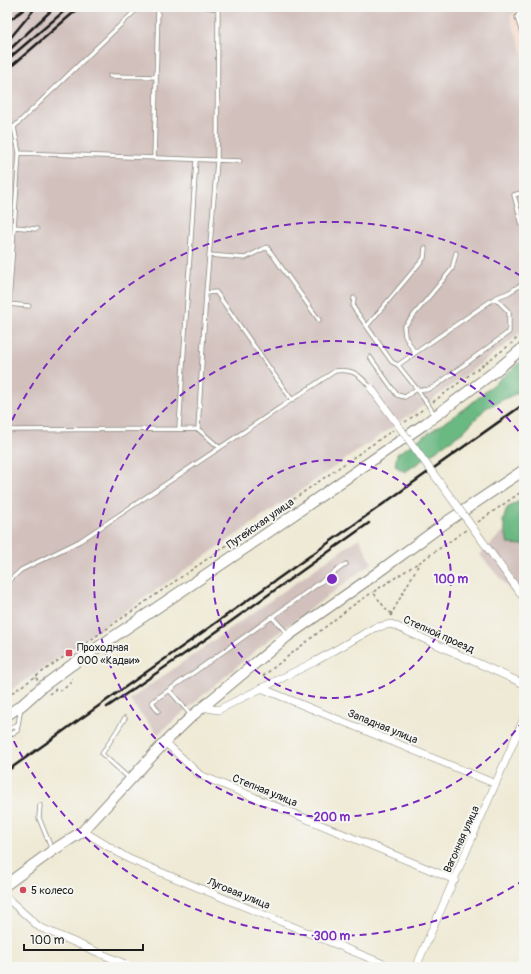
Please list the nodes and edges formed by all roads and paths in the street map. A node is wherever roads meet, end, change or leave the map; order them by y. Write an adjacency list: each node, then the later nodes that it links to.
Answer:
1 (139, 7): 10 (lane)
2 (161, 7): 8 (lane)
3 (206, 7): 5 (lane)
4 (524, 7): 6 (lane)
5 (218, 8): 14 (lane)
6 (524, 40)
7 (110, 76): 8 (lane)
8 (156, 77): 12 (lane)
9 (7, 126): 10 (lane)
10 (14, 127): 11 (lane)
11 (19, 153): 12 (lane); 17 (lane)
12 (154, 158): 13 (lane)
13 (196, 160): 14 (lane); 43 (lane)
14 (217, 161): 15 (lane); 22 (lane)
15 (240, 161)
16 (524, 192): 19 (lane)
17 (14, 227): 18 (lane); 27 (lane)
18 (37, 229)
19 (524, 232)
20 (425, 248): 30 (lane)
21 (456, 253): 33 (lane)
22 (209, 255): 24 (lane); 29 (lane)
23 (524, 283): 26 (lane)
24 (206, 293): 38 (lane); 44 (lane)
25 (354, 298): 30 (lane)
26 (495, 298): 33 (lane); 37 (lane)
27 (8, 304): 28 (lane)
28 (29, 306)
29 (319, 320)
30 (367, 326): 35 (lane)
31 (524, 331): 39 (path)
32 (524, 347): 40 (main road, Путейская улица)
33 (415, 353): 35 (lane)
34 (370, 357): 37 (lane)
35 (398, 365): 37 (lane)
36 (371, 388): 38 (lane); 55 (street, bridge)
37 (417, 389): 39 (lane)
38 (292, 400): 46 (lane)
39 (428, 405): 40 (lane); 41 (path)
40 (436, 416): 69 (main road, Путейская улица)
41 (402, 423)
42 (396, 428): 60 (path)
43 (179, 429): 44 (lane); 45 (lane)
44 (198, 429): 46 (lane)
45 (7, 430)
46 (220, 448): 53 (lane)
47 (524, 470): 59 (main road)
48 (524, 490): 49 (path)
49 (478, 521)
50 (472, 526): 51 (path)
51 (420, 562): 54 (path); 56 (path)
52 (346, 564): 57 (lane)
53 (7, 583)
54 (373, 592): 56 (path); 62 (path)
55 (524, 598)
56 (392, 613): 58 (path)
57 (272, 617): 59 (lane); 67 (lane)
58 (391, 624): 64 (street, Степной проезд); 65 (street, Степной проезд)
59 (288, 635): 70 (main road)
60 (65, 656)
61 (35, 676): 68 (path)
62 (264, 676)
63 (72, 678): 66 (path)
64 (524, 684)
65 (261, 688): 70 (street, Степной проезд); 81 (street, Западная улица)
66 (56, 689)
67 (169, 690): 71 (lane); 73 (lane)
68 (7, 696)
69 (22, 705): 72 (main road, Путейская улица); 76 (lane)
70 (202, 707): 73 (main road)
71 (158, 711)
72 (7, 715)
73 (192, 716): 79 (main road)
74 (125, 718): 80 (lane)
75 (524, 718): 81 (street, Вагонная улица)
76 (18, 724): 77 (lane); 78 (lane)
77 (7, 730)
78 (7, 736)
79 (165, 742): 80 (main road); 85 (street, Степная улица)
80 (130, 779): 83 (main road)
81 (496, 784): 85 (street, Вагонная улица)
82 (40, 805): 84 (lane)
83 (82, 831): 84 (main road); 89 (street, Луговая улица)
84 (52, 851): 86 (main road)
85 (455, 880): 90 (street, Вагонная улица)
86 (7, 884)
87 (7, 898): 88 (street)
88 (132, 967)
89 (391, 967)
90 (416, 967)

